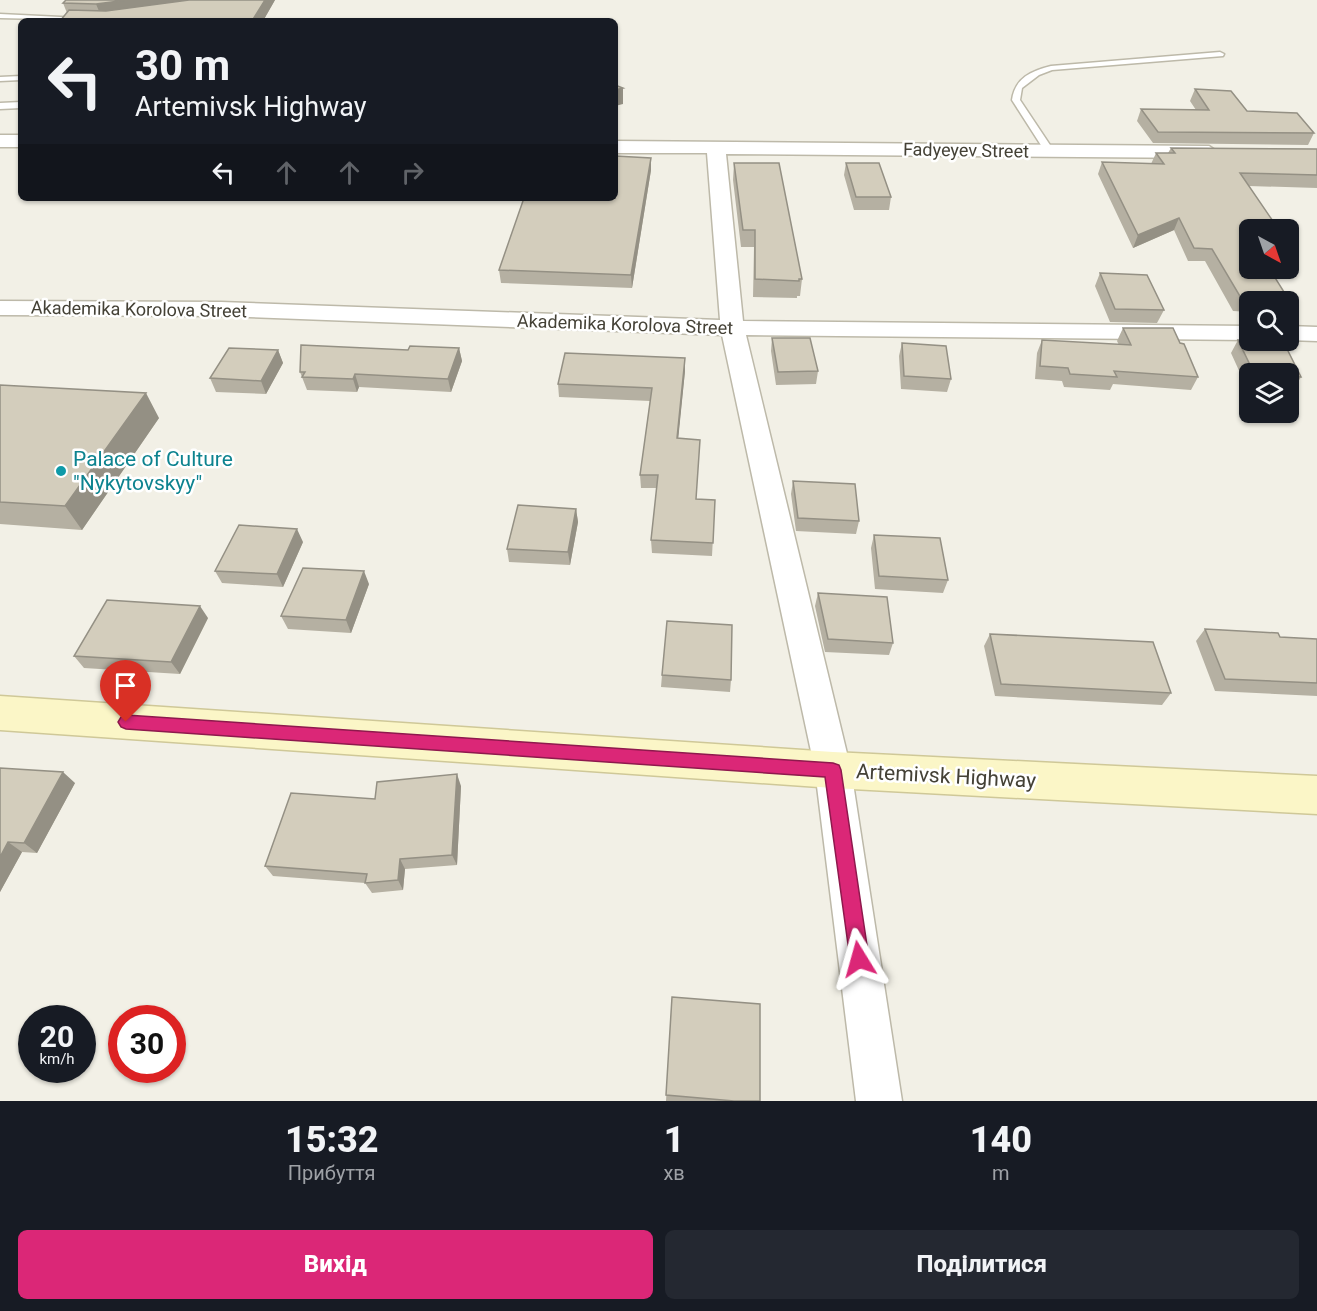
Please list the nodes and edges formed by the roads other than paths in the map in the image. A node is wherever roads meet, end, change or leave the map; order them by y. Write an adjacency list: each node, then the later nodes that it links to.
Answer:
1 (0, 16): 2 (lane)
2 (46, 18)
3 (1220, 54): 12 (lane)
4 (18, 78): 5 (lane)
5 (0, 79)
6 (18, 105): 7 (lane)
7 (0, 106)
8 (0, 141): 9 (street)
9 (18, 141)
10 (618, 147): 11 (street, Fadyeyev Street)
11 (716, 148): 12 (street, Fadyeyev Street); 15 (street)
12 (1049, 151): 13 (street, Fadyeyev Street)
13 (1227, 152)
14 (0, 308): 15 (street, Akademika Korolova Street)
15 (732, 328): 16 (street, Akademika Korolova Street); 20 (street)
16 (1239, 333)
17 (1299, 333): 18 (street)
18 (1317, 334)
19 (0, 713): 20 (main road, Artemivsk Highway)
20 (833, 770): 21 (main road, Artemivsk Highway); 22 (street)
21 (1317, 795)
22 (879, 1101)

